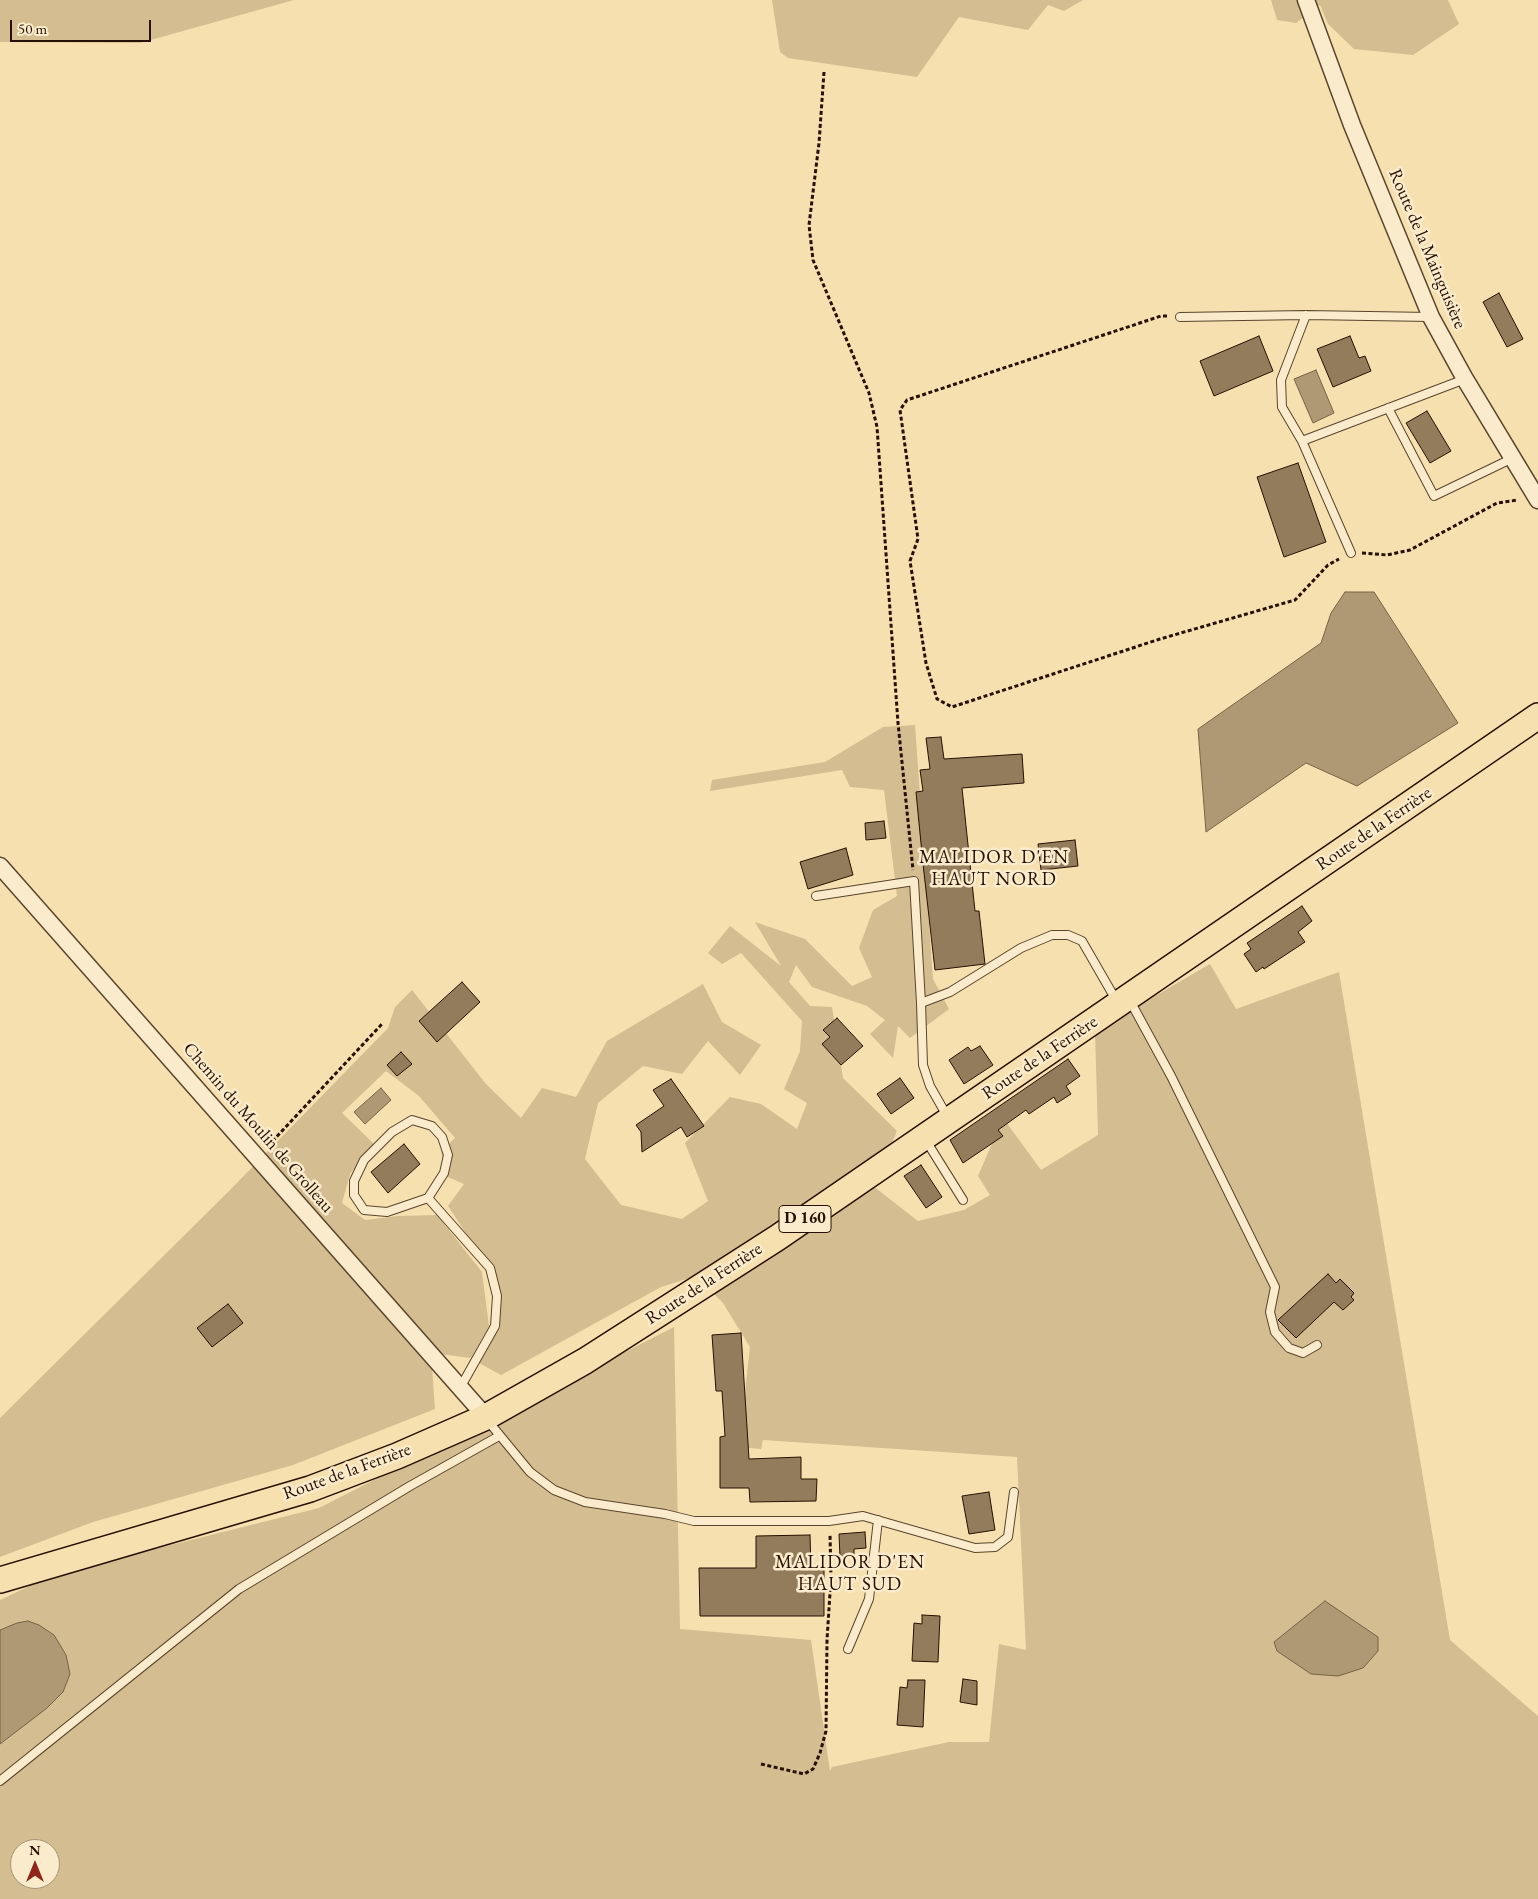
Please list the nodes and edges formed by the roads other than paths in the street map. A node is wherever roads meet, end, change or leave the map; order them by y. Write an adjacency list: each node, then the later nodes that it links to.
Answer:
1 (1306, 0): 4 (street, Route de la Mainguisière)
2 (1306, 315): 3 (lane); 4 (lane); 7 (lane)
3 (1180, 317)
4 (1432, 317): 5 (street, Route de la Mainguisière)
5 (1465, 379): 6 (lane); 8 (street, Route de la Mainguisière)
6 (1388, 408): 7 (lane); 8 (lane)
7 (1302, 441): 10 (lane)
8 (1513, 458): 9 (street, Route de la Mainguisière)
9 (1537, 499)
10 (1351, 553)
11 (1538, 716): 14 (main road, Route de la Ferrière / D 160)
12 (0, 866): 21 (street, Chemin du Moulin de Grolleau)
13 (816, 896): 15 (lane)
14 (1123, 1001): 15 (lane); 16 (main road, Route de la Ferrière / D 160); 20 (lane)
15 (921, 1003): 16 (lane)
16 (949, 1120): 17 (main road, Route de la Ferrière / D 160)
17 (924, 1138): 19 (lane); 22 (main road, Route de la Ferrière / D 160)
18 (428, 1198): 18 (lane); 21 (lane)
19 (963, 1200)
20 (1316, 1345)
21 (460, 1388): 22 (street, Chemin du Moulin de Grolleau)
22 (493, 1426): 24 (lane); 25 (main road, Route de la Ferrière / D 160); 27 (lane)
23 (1014, 1492): 24 (lane)
24 (878, 1520): 26 (lane)
25 (0, 1580)
26 (848, 1649)
27 (0, 1782)

